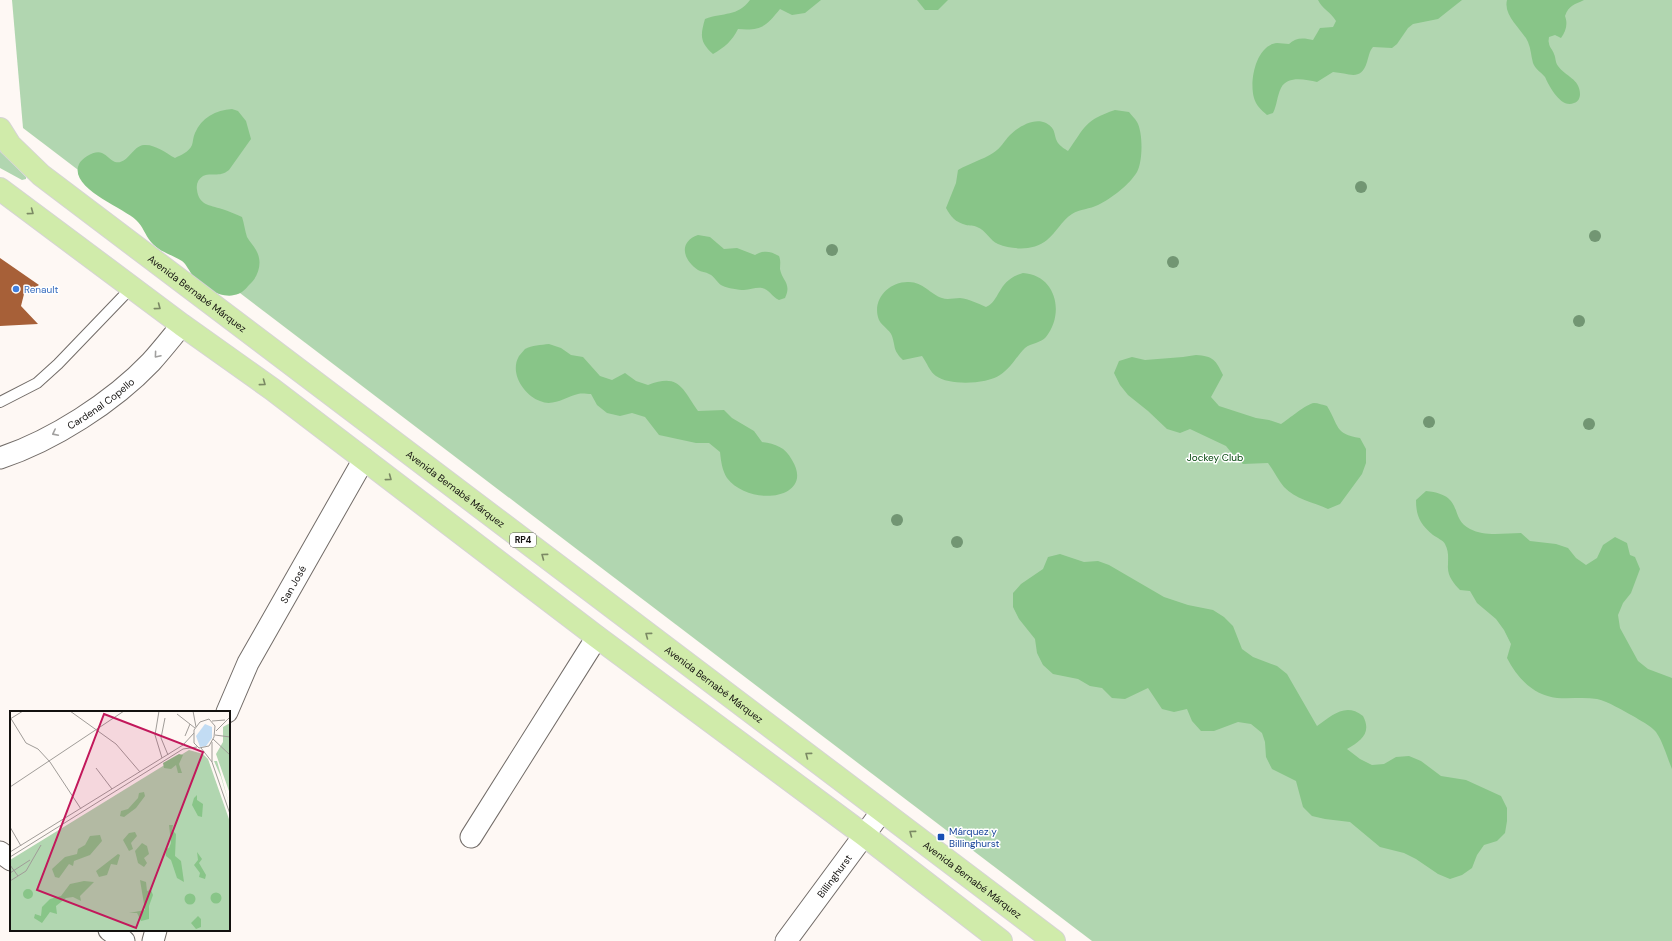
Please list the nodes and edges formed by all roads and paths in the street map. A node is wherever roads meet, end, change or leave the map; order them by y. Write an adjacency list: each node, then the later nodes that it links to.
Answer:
1 (0, 129): 10 (main road, Avenida Bernabé Márquez / RP4, one-way to 1)
2 (0, 189): 3 (main road, one-way to 3)
3 (132, 287): 4 (main road, one-way to 4); 5 (lane)
4 (182, 325): 6 (street, Cardenal Copello, one-way to 6); 7 (main road, one-way to 7)
5 (0, 402)
6 (0, 458)
7 (364, 459): 8 (main road, one-way to 8); 9 (street, San José)
8 (597, 636): 11 (main road); 12 (street)
9 (227, 711)
10 (882, 811): 11 (street, Billinghurst); 21 (main road, Avenida Bernabé Márquez / RP4, one-way to 10)
11 (864, 835): 19 (street, Billinghurst); 20 (main road)
12 (471, 837)
13 (0, 852): 14 (street)
14 (10, 859)
15 (110, 931): 17 (street)
16 (156, 931): 18 (street)
17 (124, 941)
18 (153, 941)
19 (786, 941)
20 (1001, 941)
21 (1054, 941)

